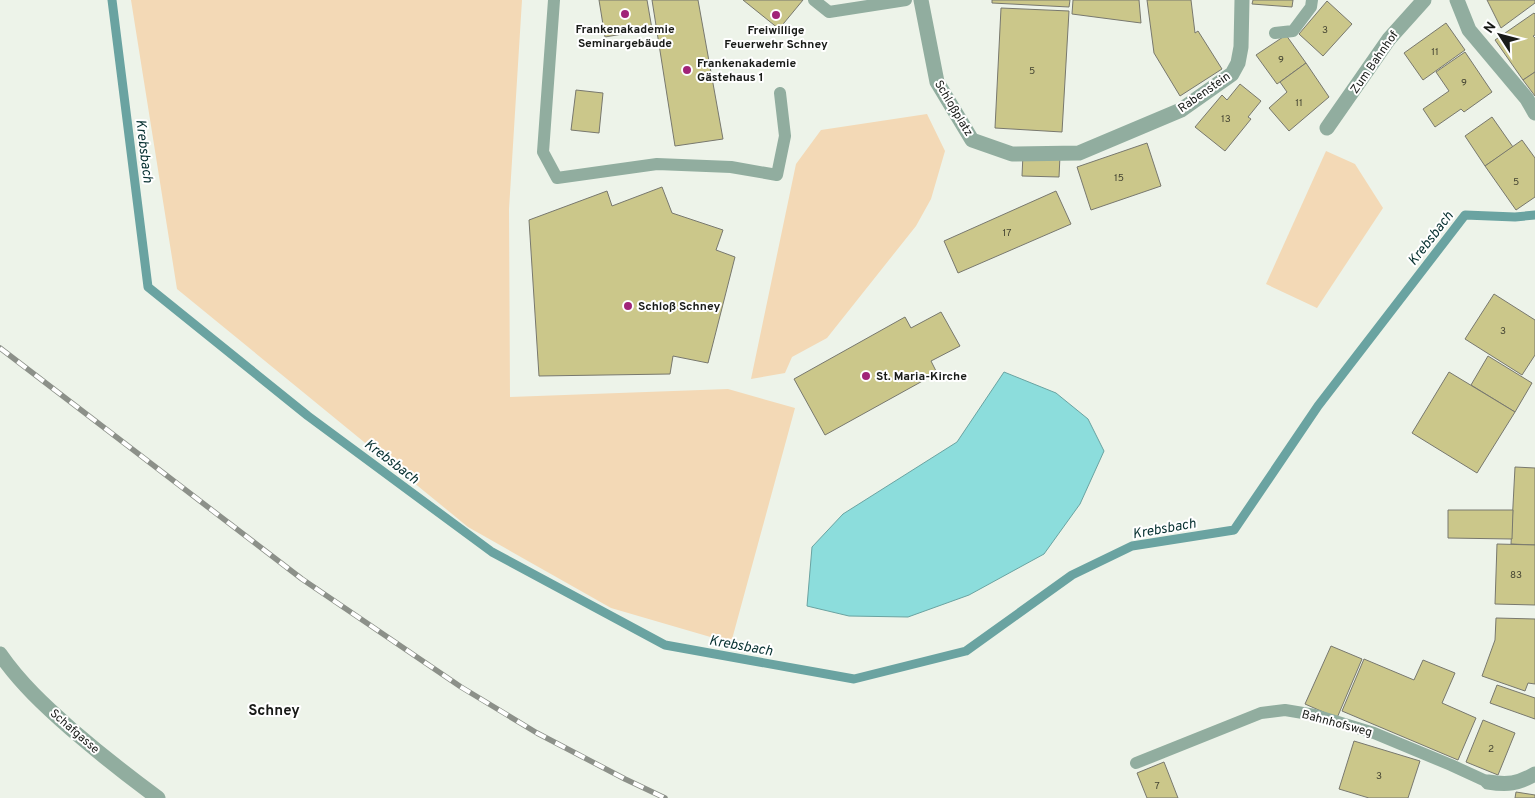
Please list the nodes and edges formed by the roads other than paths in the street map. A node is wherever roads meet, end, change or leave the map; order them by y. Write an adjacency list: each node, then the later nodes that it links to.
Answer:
1 (554, 0): 10 (lane)
2 (814, 0): 3 (lane)
3 (906, 0)
4 (922, 0): 13 (street, Schloßplatz)
5 (1242, 0): 13 (street, Rabenstein)
6 (1312, 0): 9 (lane)
7 (1424, 0): 12 (street, Zum Bahnhof)
8 (1457, 0): 11 (street)
9 (1275, 33)
10 (780, 93)
11 (1535, 113)
12 (1327, 128)
13 (1079, 153)
14 (0, 654): 18 (street, Schafgasse)
15 (1136, 763): 17 (lane, Bahnhofsweg)
16 (1535, 774): 17 (street, Bahnhofsweg)
17 (1488, 782)
18 (158, 798)

